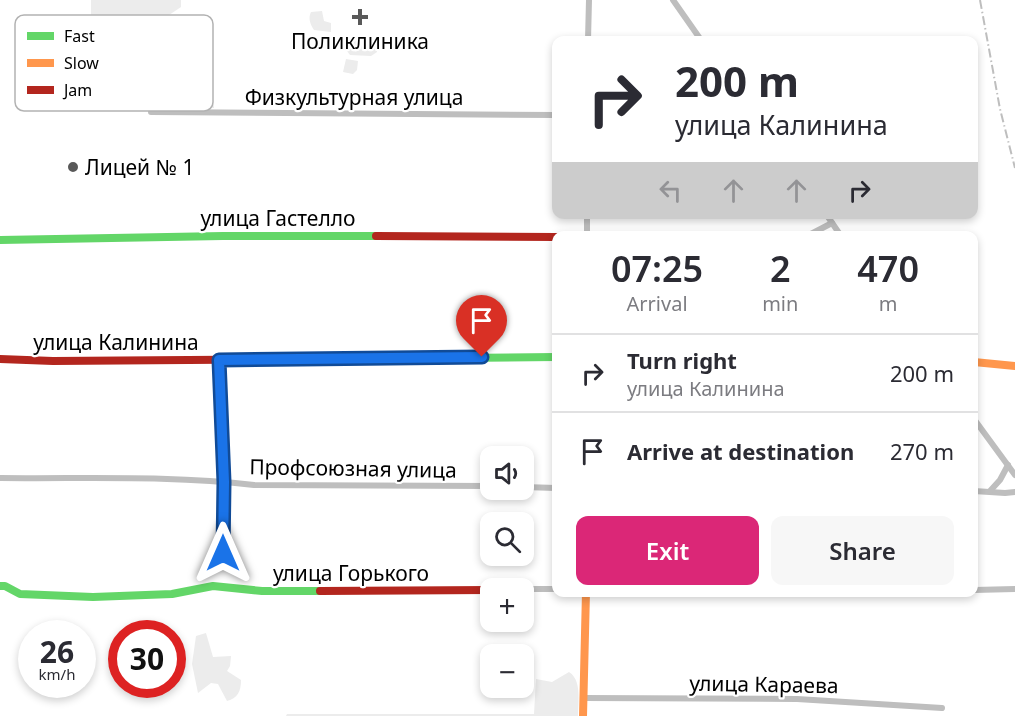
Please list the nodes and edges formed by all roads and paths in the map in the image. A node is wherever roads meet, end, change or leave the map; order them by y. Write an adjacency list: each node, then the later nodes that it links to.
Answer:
1 (589, 0): 3 (street)
2 (673, 0): 4 (street)
3 (588, 36)
4 (698, 36)
5 (151, 112): 6 (street, Физкультурная улица)
6 (552, 115)
7 (829, 219): 8 (street)
8 (832, 223): 9 (street); 10 (street)
9 (817, 231)
10 (838, 231)
11 (552, 237): 12 (street, улица Гастелло)
12 (0, 240)
13 (552, 357): 15 (street, улица Калинина)
14 (0, 359): 15 (street, улица Калинина)
15 (219, 360): 22 (street)
16 (978, 362): 17 (street)
17 (1015, 366)
18 (978, 425): 19 (street)
19 (1008, 465): 20 (street); 27 (street)
20 (1015, 475)
21 (0, 478): 22 (street, Профсоюзная улица)
22 (224, 482): 23 (street, Профсоюзная улица); 29 (street)
23 (480, 486)
24 (534, 487): 25 (street)
25 (552, 488)
26 (978, 491): 27 (street)
27 (990, 491): 28 (street)
28 (1015, 492)
29 (223, 553)
30 (0, 586): 34 (street, улица Горького)
31 (552, 588): 32 (street)
32 (534, 589)
33 (1015, 589): 35 (street)
34 (480, 590)
35 (978, 590)
36 (586, 597): 37 (street)
37 (584, 698): 38 (street, улица Караева); 39 (street)
38 (942, 708)
39 (583, 716)

